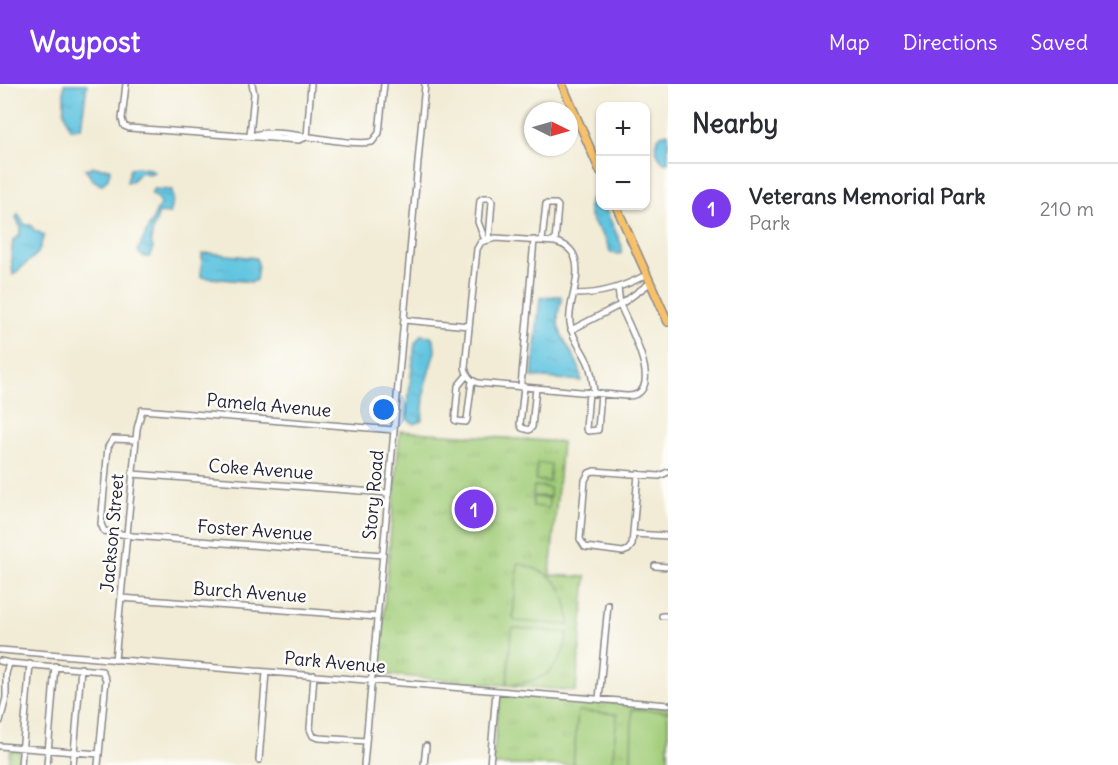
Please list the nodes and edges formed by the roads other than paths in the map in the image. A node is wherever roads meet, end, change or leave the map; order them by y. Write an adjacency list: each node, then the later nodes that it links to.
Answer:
1 (126, 84): 7 (street)
2 (252, 84): 7 (street)
3 (311, 84): 8 (street)
4 (384, 84): 8 (street)
5 (425, 84): 20 (street, Story Road)
6 (562, 84): 9 (main road)
7 (250, 136): 8 (street)
8 (307, 138)
9 (596, 162)
10 (618, 210): 15 (main road)
11 (487, 240): 11 (street); 12 (street); 22 (street)
12 (534, 240): 13 (street); 26 (street)
13 (542, 241): 14 (street); 14 (street)
14 (555, 242): 18 (street)
15 (646, 275): 16 (main road); 17 (street)
16 (650, 283): 19 (street); 21 (main road)
17 (618, 288): 18 (street); 19 (street)
18 (575, 294): 23 (street)
19 (620, 305): 23 (street); 29 (street)
20 (404, 320): 22 (street); 31 (street, Story Road)
21 (668, 322)
22 (469, 326): 24 (street)
23 (571, 330): 28 (street)
24 (466, 375): 25 (street); 25 (street)
25 (472, 381): 26 (street)
26 (522, 387): 27 (street); 27 (street)
27 (536, 388): 28 (street)
28 (591, 392): 29 (street); 29 (street)
29 (602, 393)
30 (142, 410): 31 (street, Pamela Avenue); 32 (street, Jackson Street)
31 (394, 430): 36 (street, Story Road)
32 (136, 440): 34 (street, Jackson Street); 38 (street, Foster Avenue)
33 (668, 472): 35 (street)
34 (132, 474): 36 (street, Coke Avenue); 38 (street, Jackson Street)
35 (638, 474): 37 (street); 37 (street)
36 (388, 493): 40 (street, Story Road)
37 (634, 534): 39 (street)
38 (126, 535): 40 (street, Foster Avenue); 43 (street, Jackson Street)
39 (668, 536)
40 (383, 555): 45 (street, Story Road)
41 (655, 566): 42 (street)
42 (668, 567)
43 (120, 598): 45 (street, Burch Avenue); 47 (street, Jackson Street)
44 (608, 605): 58 (street)
45 (377, 617): 56 (street, Story Road)
46 (0, 650): 47 (street, Park Avenue)
47 (115, 660): 54 (street, Park Avenue)
48 (0, 661): 49 (street)
49 (9, 663): 50 (street); 53 (street)
50 (30, 664): 51 (street); 64 (street)
51 (55, 666): 52 (street); 65 (street)
52 (81, 668): 66 (street); 67 (street)
53 (3, 670): 60 (street)
54 (266, 672): 55 (street, Park Avenue); 68 (street)
55 (314, 675): 56 (street, Park Avenue); 61 (street)
56 (372, 680): 57 (street, Park Avenue); 61 (street, Story Road)
57 (496, 691): 58 (street, Park Avenue); 75 (street)
58 (599, 699): 59 (street, Park Avenue)
59 (668, 705)
60 (0, 721)
61 (366, 741): 73 (street, Story Road)
62 (0, 746): 64 (street)
63 (426, 746): 74 (street)
64 (22, 747): 65 (street); 69 (street)
65 (48, 750): 66 (street); 70 (street)
66 (74, 752): 67 (street); 71 (street)
67 (99, 754): 72 (street)
68 (259, 760)
69 (21, 765)
70 (47, 765)
71 (73, 765)
72 (99, 765)
73 (364, 765)
74 (424, 765)
75 (490, 765)

